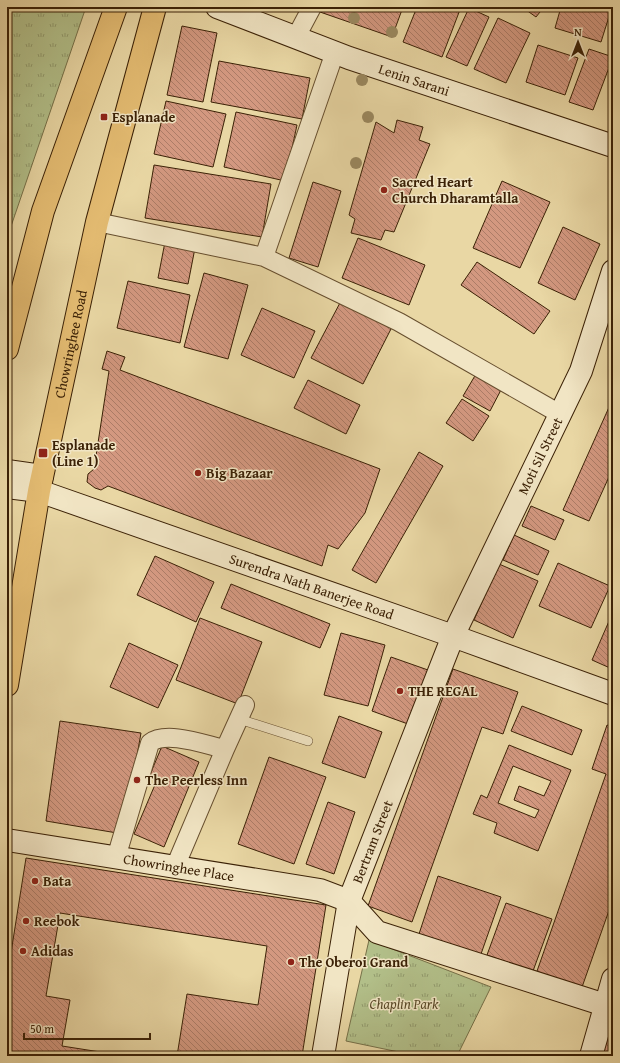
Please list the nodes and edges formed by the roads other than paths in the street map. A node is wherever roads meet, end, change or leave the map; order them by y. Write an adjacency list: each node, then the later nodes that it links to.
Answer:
1 (116, 7): 11 (main road)
2 (155, 7): 8 (main road, Chowringhee Road)
3 (217, 7): 5 (street, Lenin Sarani)
4 (312, 7): 5 (street)
5 (296, 37): 6 (street, Lenin Sarani)
6 (335, 52): 7 (street, Lenin Sarani); 9 (street)
7 (613, 146)
8 (97, 222): 9 (street); 14 (main road, Chowringhee Road)
9 (264, 257): 12 (street)
10 (613, 271): 12 (street, Moti Sil Street)
11 (7, 350)
12 (560, 414): 16 (street, Moti Sil Street)
13 (7, 471): 14 (street)
14 (41, 483): 15 (street, Surendra Nath Banerjee Road); 16 (street, Surendra Nath Banerjee Road); 17 (main road, Chowringhee Road)
15 (7, 487)
16 (453, 636): 18 (street, Surendra Nath Banerjee Road); 25 (street, Bertram Street)
17 (7, 685)
18 (611, 690)
19 (242, 712): 20 (lane); 21 (street)
20 (308, 741)
21 (225, 749): 23 (street); 24 (street)
22 (7, 840): 23 (street, Chowringhee Place)
23 (116, 858): 24 (street, Chowringhee Place)
24 (175, 867): 25 (street, Chowringhee Place)
25 (349, 901): 27 (street); 28 (street, Bertram Street)
26 (613, 979): 27 (street)
27 (605, 1005): 29 (street)
28 (323, 1056)
29 (591, 1056)

